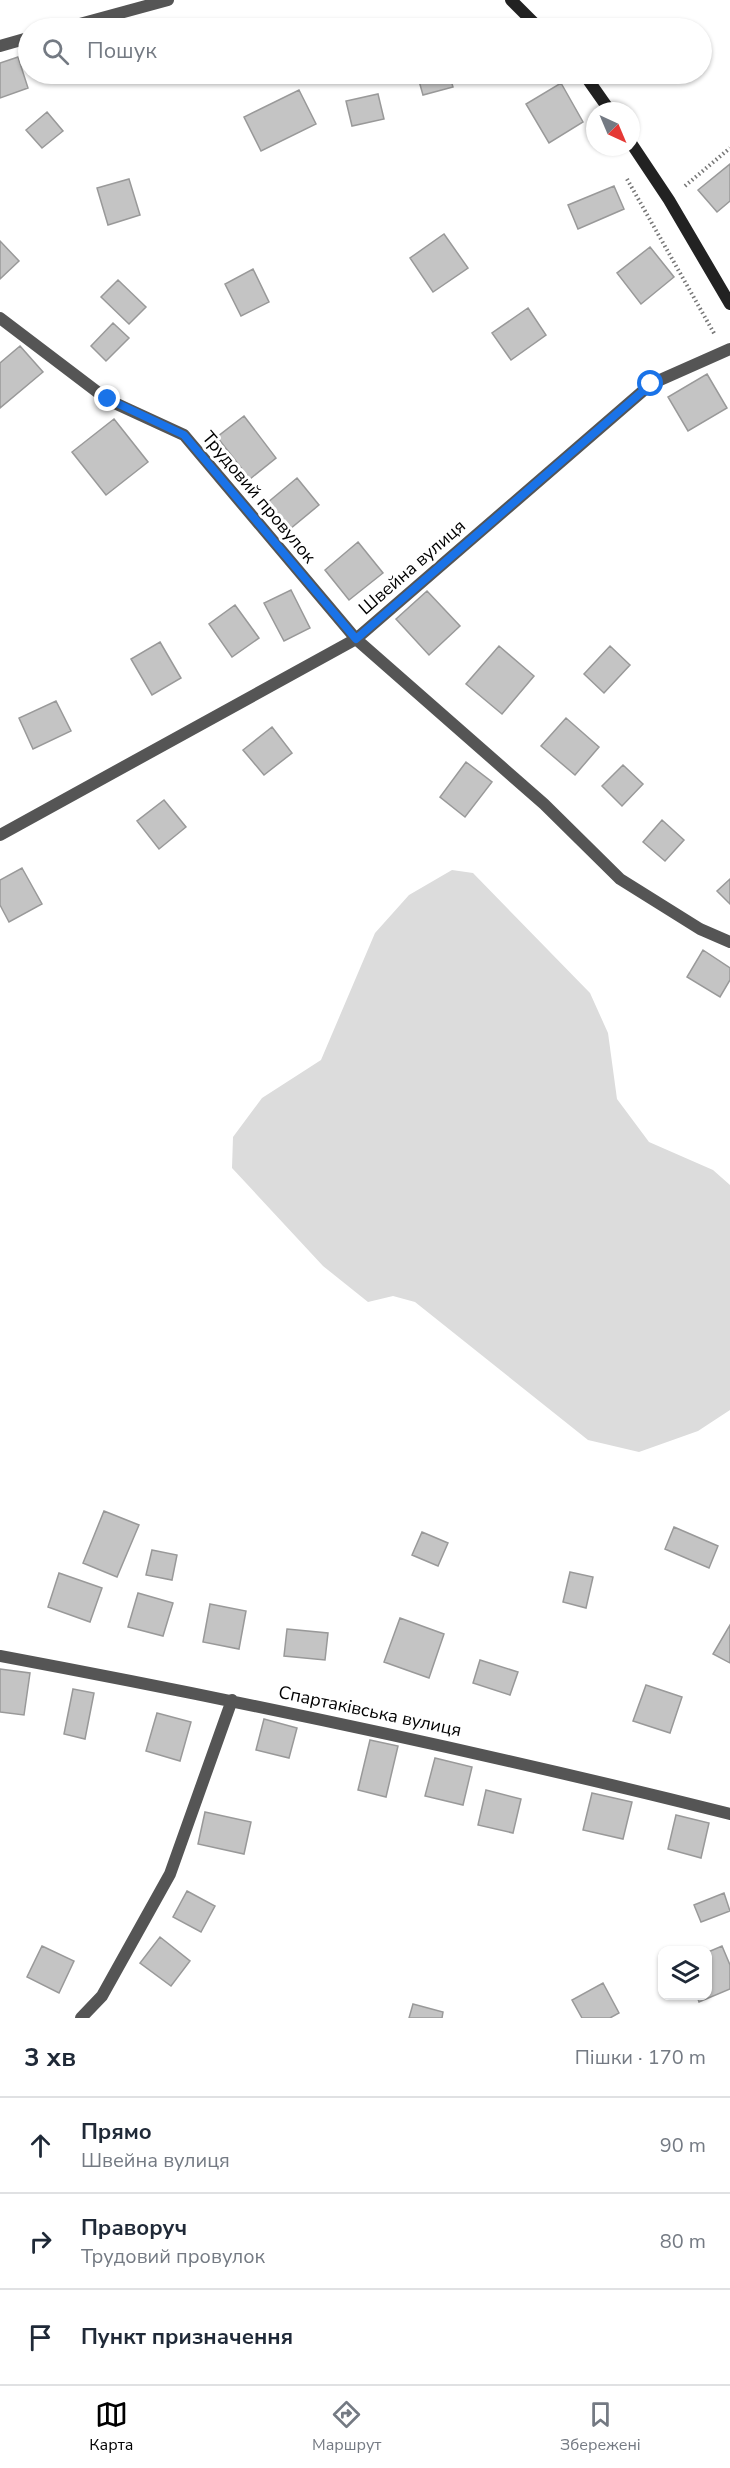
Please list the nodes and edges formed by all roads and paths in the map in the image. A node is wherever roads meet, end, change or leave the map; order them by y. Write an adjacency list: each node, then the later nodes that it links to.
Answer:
1 (168, 0): 3 (street)
2 (511, 0): 4 (street)
3 (102, 18)
4 (529, 18)
5 (18, 42): 6 (street)
6 (0, 46)
7 (591, 84): 8 (street)
8 (604, 102)
9 (730, 148): 12 (path)
10 (640, 156): 12 (street)
11 (626, 178): 15 (path)
12 (669, 200): 13 (street)
13 (730, 304)
14 (0, 318): 16 (street, Трудовий провулок)
15 (727, 350): 16 (street, Швейна вулиця)
16 (356, 639): 17 (street, Швейна вулиця); 18 (street, Трудовий провулок)
17 (0, 835)
18 (730, 942)
19 (0, 1656): 20 (street, Спартаківська вулиця)
20 (232, 1700): 21 (street, Спартаківська вулиця); 22 (street)
21 (730, 1814)
22 (81, 2018)

